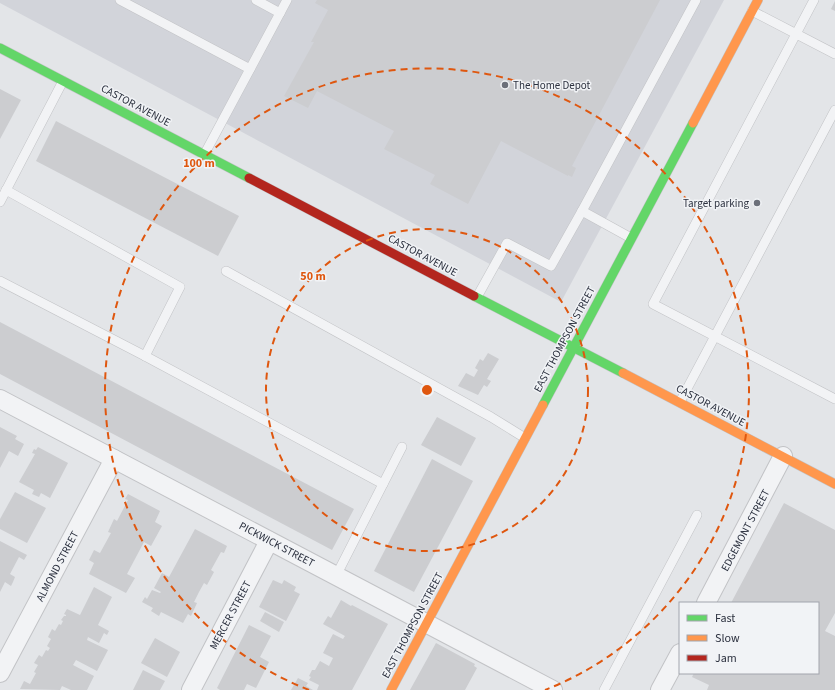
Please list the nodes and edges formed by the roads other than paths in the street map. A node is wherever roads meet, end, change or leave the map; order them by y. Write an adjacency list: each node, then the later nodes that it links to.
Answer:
1 (120, 0): 12 (lane)
2 (256, 0): 8 (lane)
3 (287, 0): 8 (lane)
4 (696, 0): 18 (lane)
5 (758, 0): 7 (main road, EAST THOMPSON STREET)
6 (814, 0): 9 (lane)
7 (752, 11): 9 (lane); 19 (main road, EAST THOMPSON STREET)
8 (280, 12): 12 (lane)
9 (796, 34): 11 (lane); 23 (lane)
10 (0, 48): 13 (main road, CASTOR AVENUE)
11 (835, 54)
12 (250, 69): 15 (lane)
13 (63, 81): 15 (main road, CASTOR AVENUE); 16 (lane)
14 (835, 110): 23 (lane)
15 (204, 154): 22 (main road, CASTOR AVENUE)
16 (6, 190): 17 (lane); 25 (lane)
17 (0, 202)
18 (582, 211): 19 (lane); 22 (lane)
19 (631, 238): 24 (main road, EAST THOMPSON STREET)
20 (226, 271): 29 (lane)
21 (0, 281): 25 (lane)
22 (477, 297): 24 (main road, CASTOR AVENUE)
23 (714, 337): 27 (lane); 28 (lane)
24 (574, 347): 28 (main road, CASTOR AVENUE); 29 (main road, EAST THOMPSON STREET)
25 (145, 356): 33 (lane)
26 (0, 399): 32 (street, PICKWICK STREET)
27 (835, 399)
28 (680, 402): 31 (main road, CASTOR AVENUE)
29 (525, 438): 39 (main road, EAST THOMPSON STREET)
30 (402, 448): 33 (lane)
31 (783, 456): 34 (main road, CASTOR AVENUE); 38 (street, EDGEMONT STREET)
32 (114, 459): 36 (street, PICKWICK STREET); 41 (street, ALMOND STREET)
33 (383, 484): 37 (lane)
34 (835, 484)
35 (697, 515): 45 (lane)
36 (269, 541): 37 (street, PICKWICK STREET); 42 (street, MERCER STREET)
37 (336, 576): 39 (street, PICKWICK STREET)
38 (707, 602)
39 (426, 623): 43 (main road, EAST THOMPSON STREET); 44 (street, PICKWICK STREET)
40 (679, 655): 46 (street)
41 (0, 673)
42 (191, 690)
43 (391, 690)
44 (553, 690)
45 (604, 690)
46 (660, 690)

